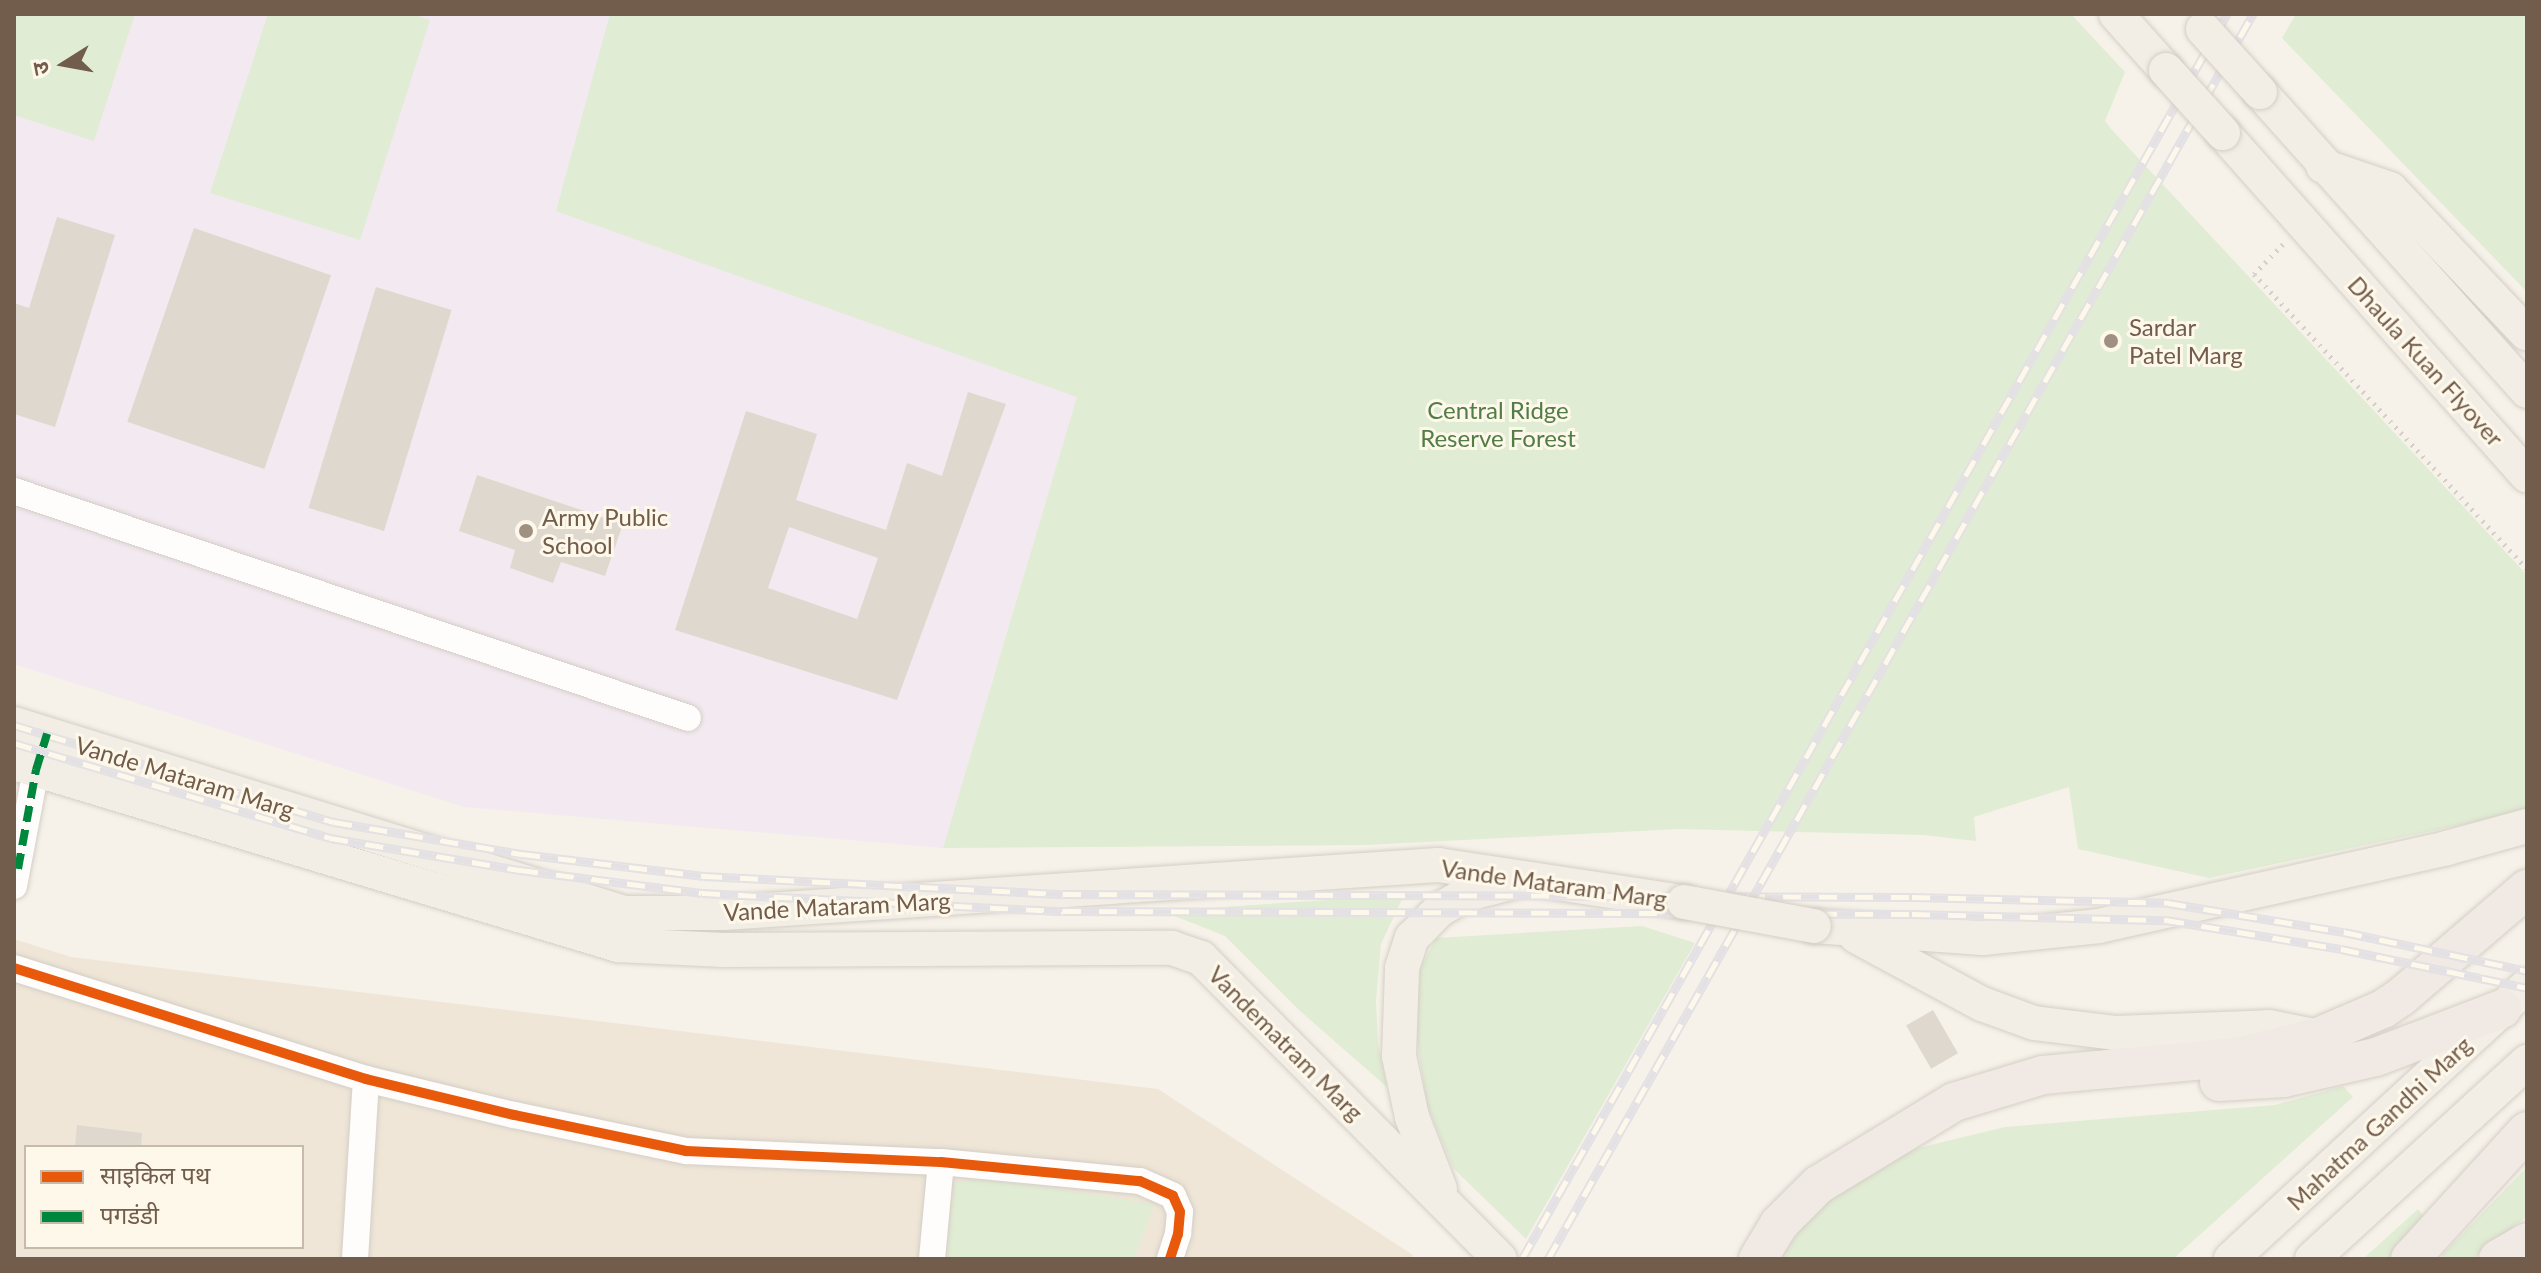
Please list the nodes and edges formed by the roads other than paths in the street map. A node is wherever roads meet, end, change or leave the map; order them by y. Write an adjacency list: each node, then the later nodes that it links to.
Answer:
1 (2116, 14): 6 (main road, Dhaula Kuan Flyover, bridge)
2 (2197, 22): 3 (main road, bridge)
3 (2323, 166): 4 (main road); 5 (main road)
4 (2527, 334)
5 (2519, 382)
6 (2527, 475)
7 (14, 491): 8 (street)
8 (688, 718)
9 (14, 724): 10 (main road, Vande Mataram Marg)
10 (47, 734): 11 (street); 13 (main road, Vande Mataram Marg)
11 (25, 767): 14 (street); 17 (main road, Vande Mataram Marg)
12 (2527, 826): 16 (main road)
13 (1532, 879): 16 (main road, Vande Mataram Marg, bridge); 26 (main road)
14 (14, 886)
15 (2527, 889): 20 (highway)
16 (1830, 928): 20 (main road)
17 (996, 949): 26 (main road, Vandematram Marg)
18 (14, 968): 22 (street)
19 (2515, 998): 24 (highway); 33 (main road, Mahatma Gandhi Marg)
20 (2318, 1037): 24 (highway)
21 (2527, 1062): 34 (main road)
22 (366, 1079): 25 (street); 28 (street)
23 (2527, 1131): 35 (highway)
24 (1898, 1138): 32 (highway)
25 (941, 1162): 29 (street); 30 (street)
26 (1449, 1207): 31 (main road, Vandematram Marg)
27 (2527, 1242): 36 (highway)
28 (355, 1259)
29 (932, 1259)
30 (1170, 1259)
31 (1500, 1259)
32 (1758, 1259)
33 (2231, 1259)
34 (2312, 1259)
35 (2410, 1259)
36 (2498, 1259)

